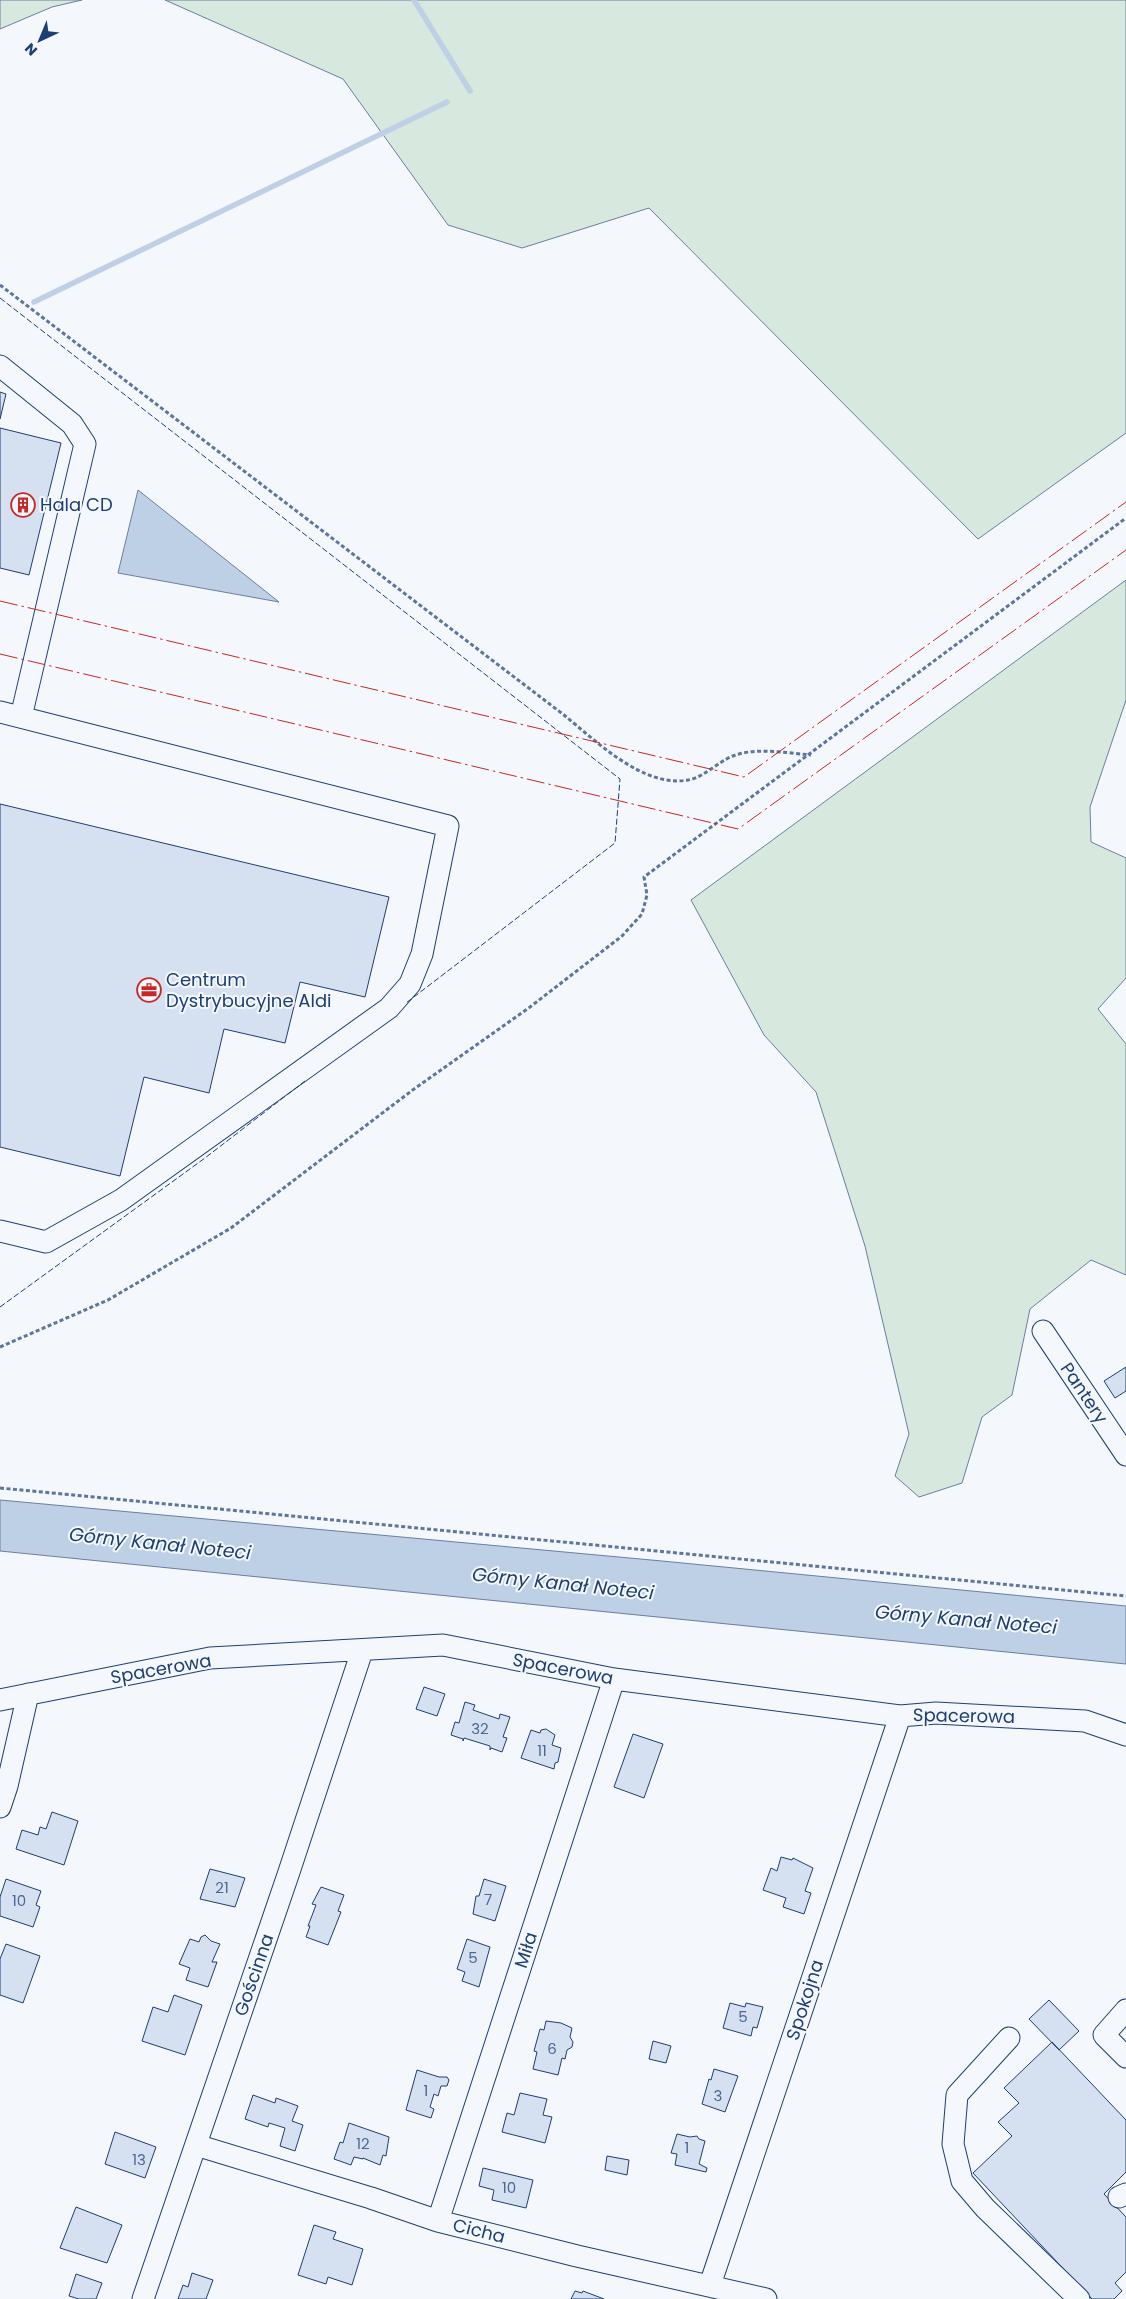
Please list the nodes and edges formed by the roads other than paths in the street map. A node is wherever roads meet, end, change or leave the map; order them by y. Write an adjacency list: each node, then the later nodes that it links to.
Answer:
1 (0, 366): 3 (street)
2 (0, 712): 3 (street)
3 (21, 717): 4 (street)
4 (0, 1231)
5 (1043, 1331): 6 (street, Pantery)
6 (1126, 1455)
7 (362, 1651): 8 (street, Spacerowa); 9 (street, Spacerowa); 17 (street, Gościnna)
8 (614, 1679): 11 (street, Spacerowa); 18 (street, Miła)
9 (28, 1694): 10 (street, Spacerowa); 13 (street)
10 (0, 1700)
11 (900, 1716): 12 (street, Spacerowa); 19 (street, Spokojna)
12 (1126, 1735)
13 (0, 1808)
14 (1126, 2010): 16 (street)
15 (1008, 2038): 22 (street)
16 (1126, 2057)
17 (196, 2145): 18 (street, Cicha); 20 (street, Gościnna)
18 (438, 2221): 19 (street, Cicha)
19 (710, 2285): 21 (street, Cicha)
20 (143, 2299)
21 (766, 2299)
22 (1079, 2299)

